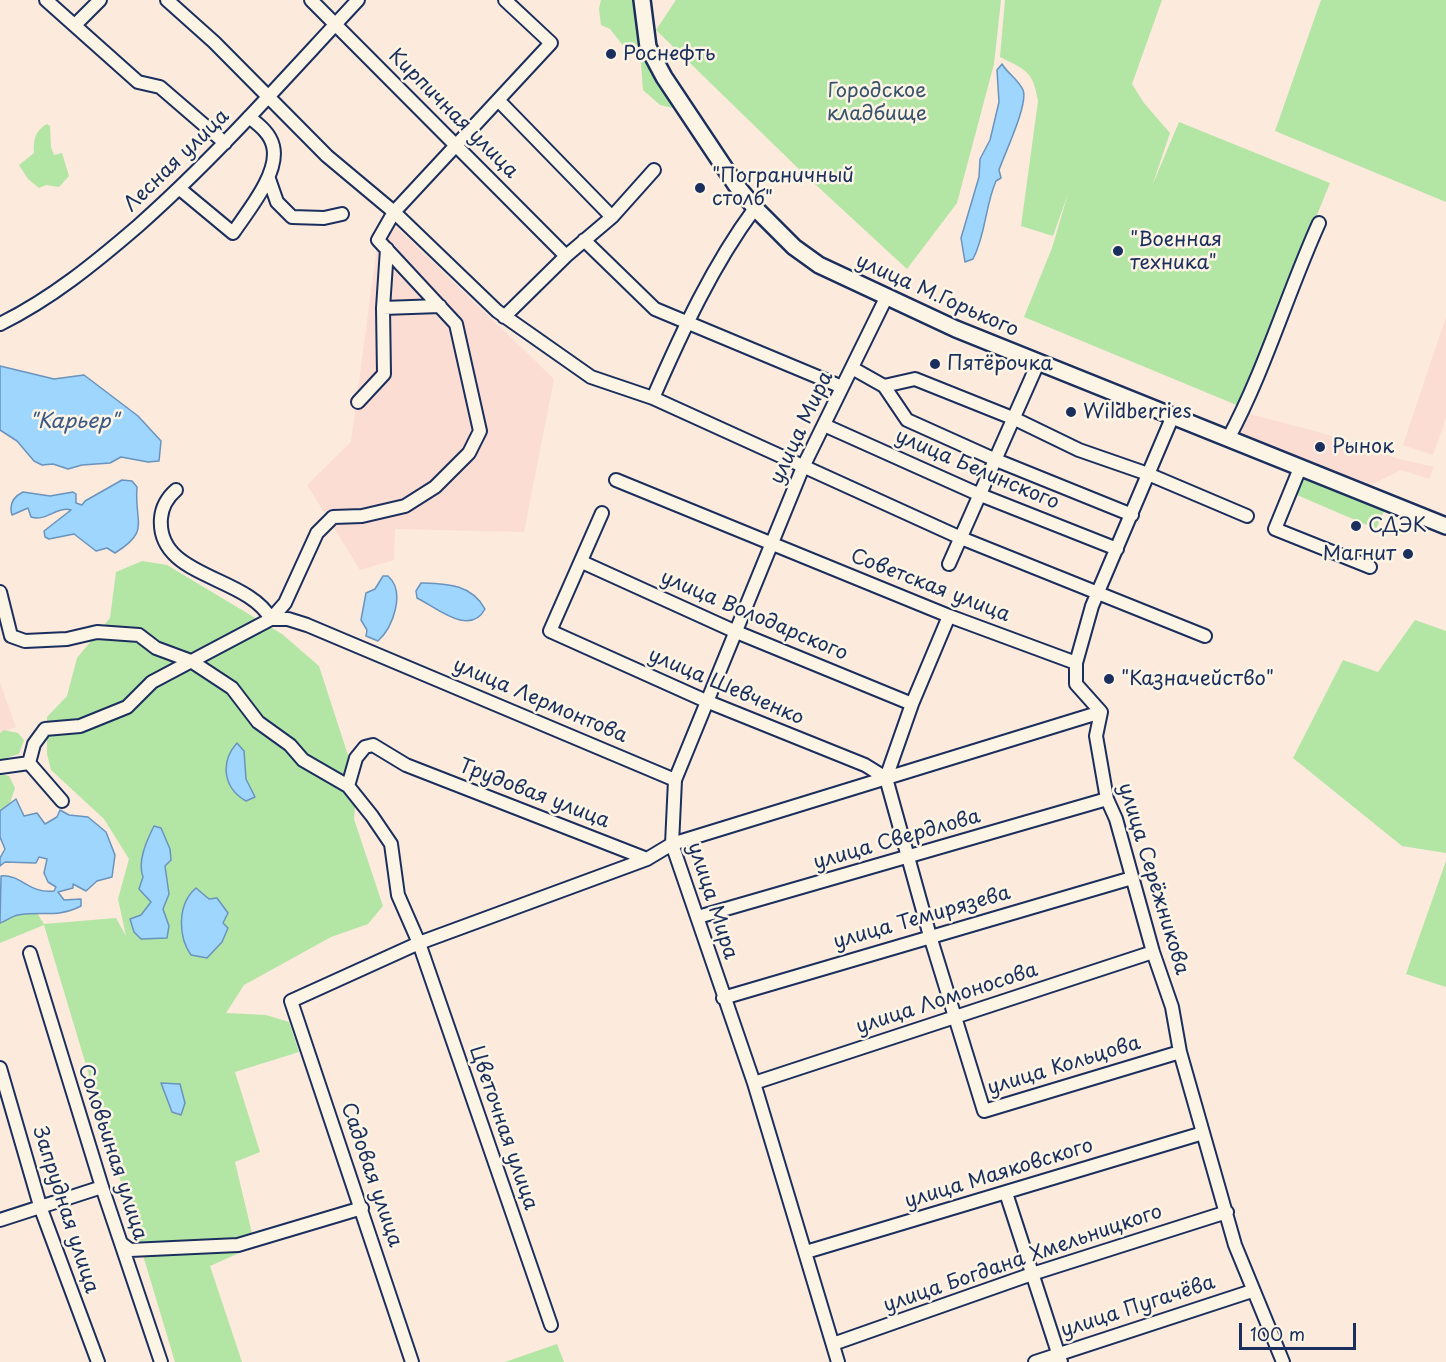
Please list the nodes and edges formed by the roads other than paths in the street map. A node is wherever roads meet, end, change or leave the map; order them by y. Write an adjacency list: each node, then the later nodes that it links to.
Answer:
1 (46, 0): 9 (street)
2 (100, 0): 9 (street)
3 (166, 0): 10 (street)
4 (311, 0): 8 (street, Кирпичная улица)
5 (358, 0): 8 (street, Лесная улица)
6 (505, 0): 11 (street)
7 (642, 0): 18 (main road, улица М.Горького)
8 (335, 24): 10 (street, Лесная улица); 14 (street, Кирпичная улица)
9 (75, 25): 13 (street)
10 (269, 96): 12 (street, Лесная улица); 19 (street)
11 (499, 100): 14 (street); 21 (street)
12 (249, 117): 13 (street, Лесная улица); 16 (street)
13 (225, 144): 17 (street, Лесная улица)
14 (457, 144): 19 (street); 25 (street, Кирпичная улица)
15 (654, 170): 21 (street)
16 (269, 179): 17 (street); 20 (street)
17 (180, 189): 31 (street, Лесная улица)
18 (755, 208): 26 (main road, улица М.Горького); 30 (street)
19 (394, 212): 24 (street); 29 (street)
20 (342, 214)
21 (612, 217): 23 (street)
22 (1319, 223): 41 (street)
23 (584, 240): 25 (street); 30 (street)
24 (387, 249): 27 (street); 28 (street)
25 (566, 256): 29 (street)
26 (886, 298): 32 (main road, улица М.Горького); 33 (street, улица Мира)
27 (440, 306): 28 (street); 62 (street)
28 (383, 308): 37 (street)
29 (504, 317): 36 (street)
30 (686, 322): 35 (street); 36 (street)
31 (0, 324)
32 (1038, 363): 38 (main road, улица М.Горького); 39 (street)
33 (852, 368): 34 (street); 35 (street, улица Мира)
34 (884, 386): 39 (street); 42 (street)
35 (842, 387): 40 (street, улица Мира)
36 (653, 398): 43 (street)
37 (358, 402)
38 (1173, 418): 41 (main road, улица М.Горького); 45 (street)
39 (1015, 419): 42 (street); 45 (street)
40 (824, 425): 43 (street, улица Мира); 48 (street, улица Белинского)
41 (1228, 439): 44 (main road, улица М.Горького)
42 (996, 460): 48 (street); 50 (street)
43 (803, 467): 53 (street); 54 (street, улица Мира)
44 (1300, 468): 52 (main road, улица М.Горького); 58 (street)
45 (1149, 474): 50 (street); 51 (street)
46 (616, 480): 54 (street, Советская улица)
47 (176, 490): 62 (street)
48 (978, 494): 53 (street); 55 (street, улица Белинского)
49 (602, 513): 56 (street)
50 (1132, 515): 55 (street)
51 (1247, 516)
52 (1446, 526)
53 (961, 538): 57 (street); 60 (street)
54 (770, 544): 61 (street, Советская улица); 63 (street, улица Мира)
55 (1117, 549): 60 (street)
56 (582, 562): 63 (street, улица Володарского); 67 (street, улица Шевченко)
57 (950, 564)
58 (1370, 567)
59 (0, 592): 65 (street)
60 (1099, 592): 64 (street); 66 (street)
61 (949, 616): 66 (street, Советская улица); 68 (street)
62 (271, 619): 65 (street); 73 (street, улица Лермонтова)
63 (734, 631): 67 (street, улица Мира); 68 (street, улица Володарского)
64 (1205, 636)
65 (191, 662): 70 (street); 74 (street)
66 (1076, 663): 69 (street)
67 (706, 701): 72 (street, улица Шевченко); 73 (street, улица Мира)
68 (912, 704): 72 (street)
69 (1101, 712): 72 (street); 75 (street, улица Серёжникова)
70 (29, 763): 71 (street); 76 (street)
71 (0, 767)
72 (886, 778): 77 (street); 78 (street)
73 (675, 780): 77 (street, улица Мира)
74 (348, 786): 79 (street, Трудовая улица); 83 (street, Цветочная улица)
75 (1107, 799): 78 (street, улица Свердлова); 80 (street, улица Серёжникова)
76 (62, 801)
77 (672, 844): 79 (street); 81 (street, улица Мира)
78 (909, 858): 81 (street, улица Свердлова); 82 (street)
79 (647, 859): 83 (street)
80 (1132, 878): 82 (street, улица Темирязева); 84 (street, улица Серёжникова)
81 (698, 916): 86 (street, улица Мира)
82 (930, 936): 86 (street, улица Темирязева); 87 (street)
83 (419, 943): 94 (street, Садовая улица); 102 (street, Цветочная улица)
84 (1153, 952): 87 (street, улица Ломоносова); 88 (street, улица Серёжникова)
85 (30, 953): 92 (street, Соловьиная улица)
86 (723, 998): 90 (street, улица Мира)
87 (955, 1016): 88 (street, улица Кольцова); 90 (street, улица Ломоносова)
88 (1180, 1052): 91 (street, улица Серёжникова)
89 (0, 1068): 95 (street, Запрудная улица)
90 (754, 1083): 99 (street, улица Мира)
91 (1203, 1133): 93 (street, улица Маяковского); 96 (street, улица Серёжникова)
92 (102, 1187): 95 (street); 98 (street, Соловьиная улица)
93 (1006, 1192): 99 (street, улица Маяковского); 100 (street)
94 (362, 1208): 98 (street); 107 (street, Садовая улица)
95 (41, 1209): 97 (street); 105 (street, Запрудная улица)
96 (1227, 1212): 100 (street, улица Богдана Хмельницкого); 101 (street, улица Серёжникова)
97 (0, 1220)
98 (121, 1244): 106 (street, Соловьиная улица)
99 (806, 1252): 103 (street, улица Мира)
100 (1032, 1274): 103 (street, улица Богдана Хмельницкого); 104 (street)
101 (1252, 1291): 104 (street, улица Пугачёва); 110 (street, улица Серёжникова)
102 (551, 1325)
103 (833, 1344): 108 (street, улица Мира)
104 (1060, 1358): 109 (street, улица Пугачёва)
105 (98, 1362)
106 (161, 1362)
107 (412, 1362)
108 (838, 1362)
109 (1035, 1362)
110 (1283, 1362)

